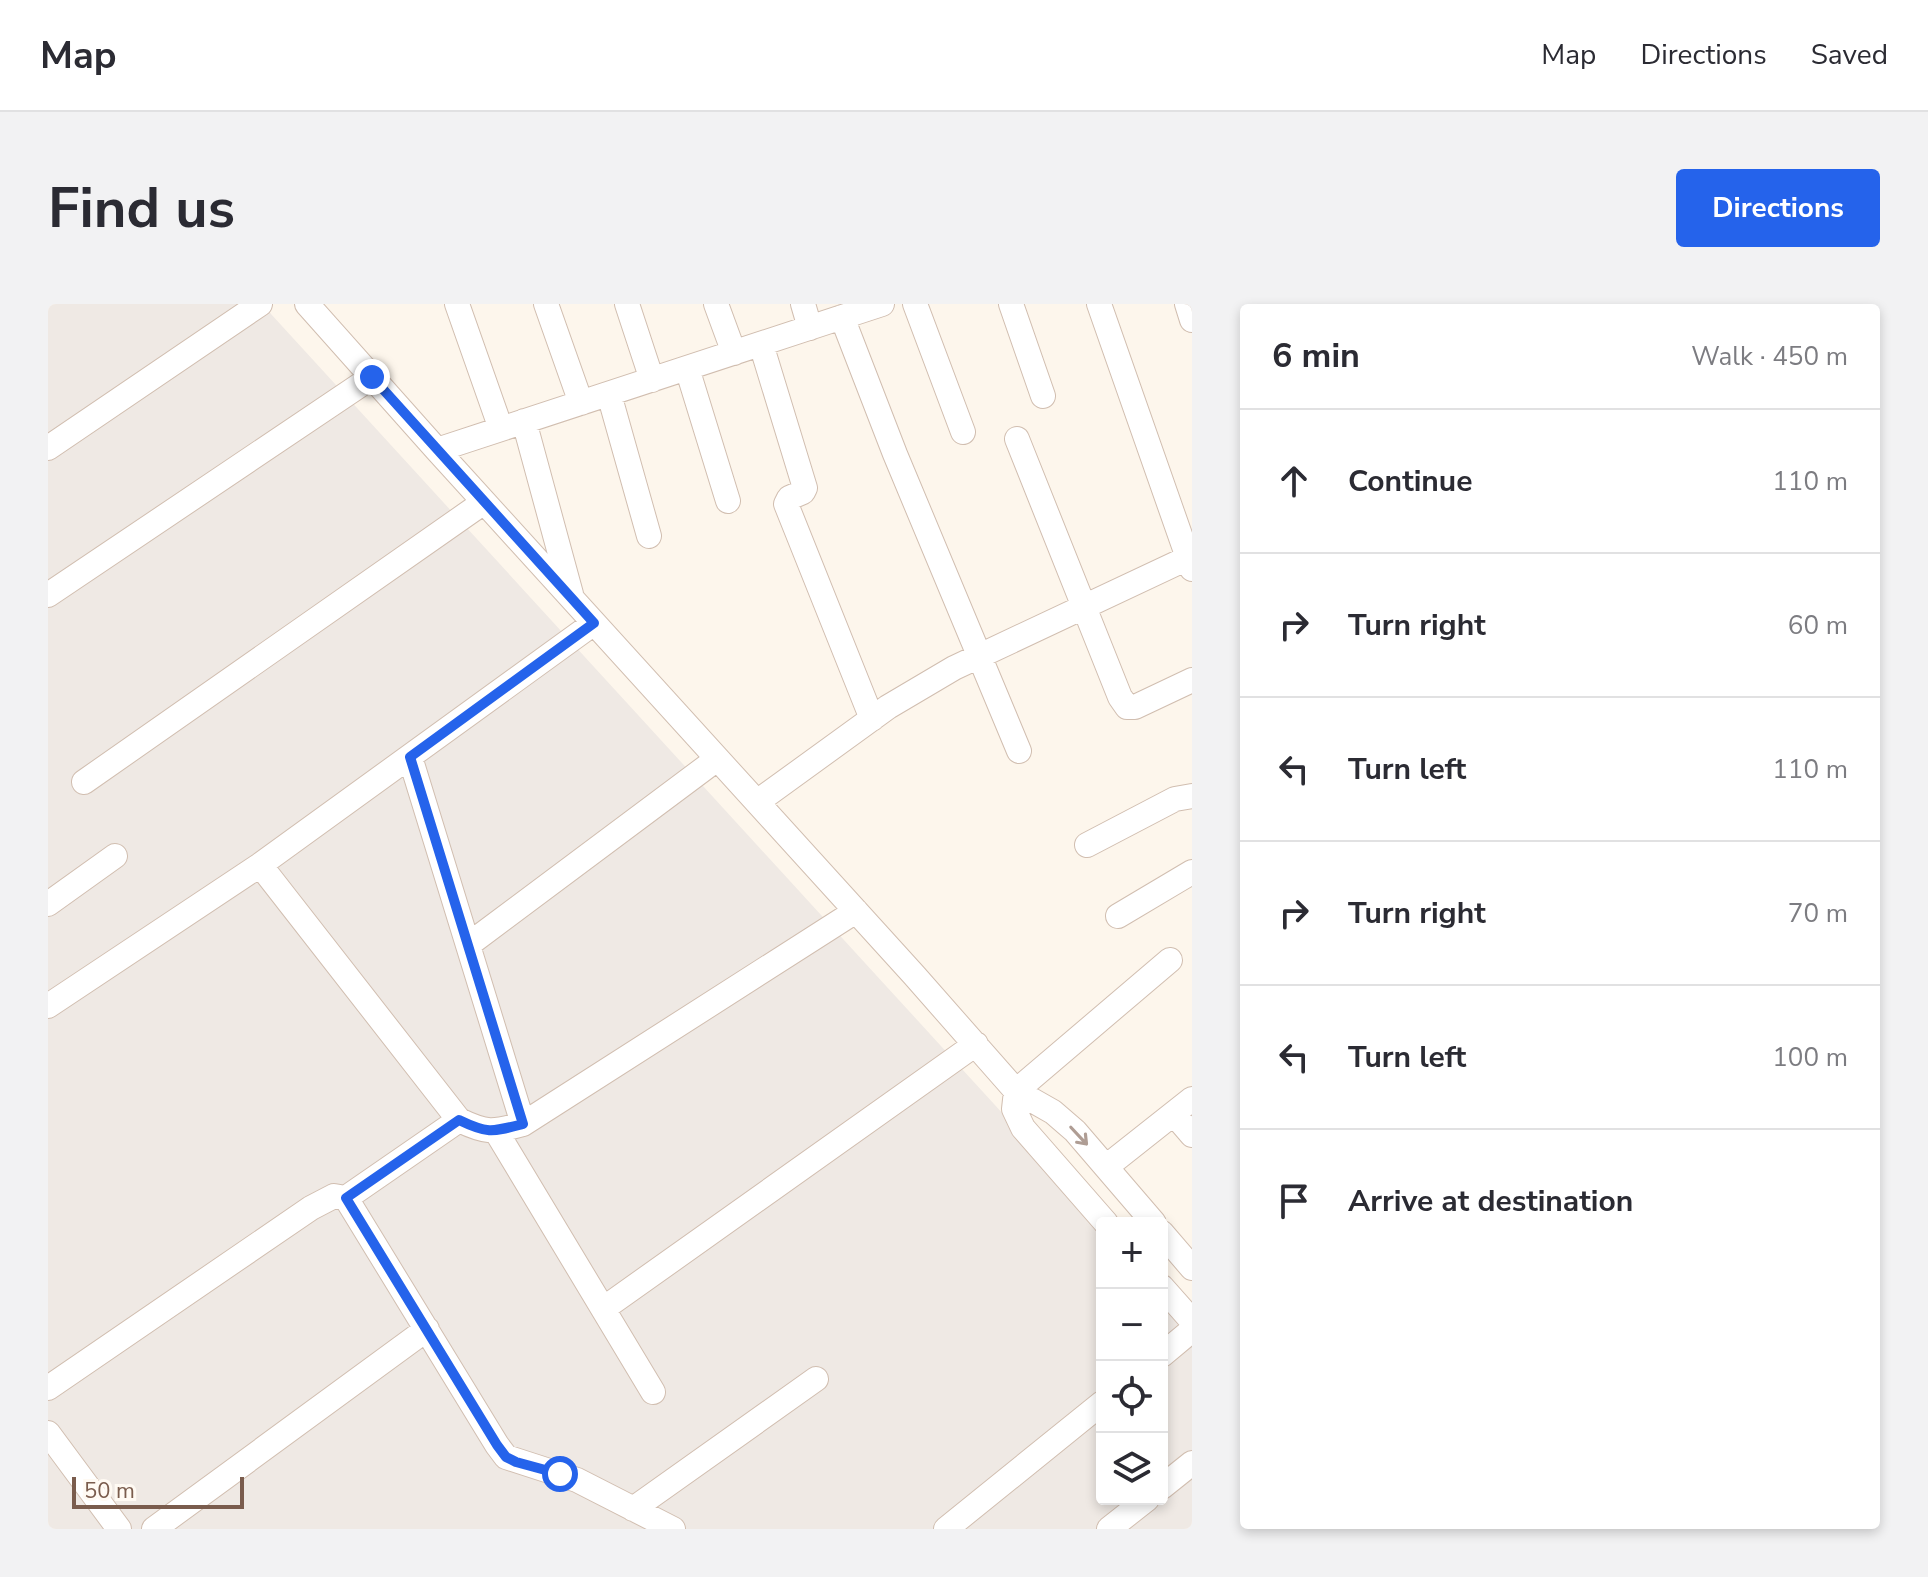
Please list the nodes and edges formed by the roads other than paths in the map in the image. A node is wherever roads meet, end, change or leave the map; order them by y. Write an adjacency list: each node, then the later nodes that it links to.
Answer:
1 (260, 304): 27 (street)
2 (307, 304): 19 (street)
3 (457, 304): 24 (street)
4 (546, 304): 23 (street)
5 (627, 304): 20 (street)
6 (716, 304): 17 (street)
7 (803, 304): 15 (street)
8 (882, 304): 13 (street)
9 (915, 304): 25 (street)
10 (1011, 304): 22 (street)
11 (1099, 304): 32 (street)
12 (1187, 304): 14 (street)
13 (842, 317): 15 (street); 37 (street)
14 (1192, 320)
15 (810, 328): 16 (street)
16 (761, 344): 17 (street); 39 (street)
17 (734, 353): 18 (street)
18 (687, 368): 20 (street); 29 (street)
19 (372, 377): 28 (street); 33 (street)
20 (652, 380): 21 (street)
21 (609, 394): 23 (street); 31 (street)
22 (1043, 396)
23 (581, 403): 24 (street)
24 (513, 425): 28 (street); 34 (street)
25 (963, 432)
26 (1017, 439): 35 (street)
27 (48, 448)
28 (437, 450): 30 (street)
29 (728, 501)
30 (484, 502): 34 (street); 43 (street)
31 (649, 536)
32 (1190, 561): 35 (street)
33 (48, 595)
34 (573, 600): 36 (street)
35 (1084, 607): 37 (street); 38 (street)
36 (594, 623): 41 (street); 42 (street)
37 (979, 656): 39 (street); 40 (street)
38 (1192, 680)
39 (872, 719): 45 (street)
40 (1019, 751)
41 (410, 757): 48 (street); 53 (street)
42 (717, 759): 45 (street); 53 (street)
43 (84, 782)
44 (1192, 796): 46 (street)
45 (757, 802): 51 (street)
46 (1087, 845)
47 (115, 856): 50 (street)
48 (260, 865): 55 (street); 59 (street)
49 (1192, 872): 52 (street)
50 (48, 904)
51 (856, 911): 56 (street); 60 (street)
52 (1118, 916)
53 (468, 945): 60 (street)
54 (1170, 960): 57 (street)
55 (48, 1006)
56 (976, 1044): 57 (street); 70 (street)
57 (1016, 1091): 63 (street, one-way to 63); 65 (street)
58 (1183, 1106): 62 (street); 63 (street)
59 (459, 1120): 61 (street); 64 (street)
60 (523, 1124): 61 (street)
61 (496, 1131): 70 (street)
62 (1192, 1135)
63 (1106, 1167): 66 (street)
64 (346, 1198): 72 (street); 76 (street)
65 (1101, 1217)
66 (1149, 1217)
67 (1168, 1240): 68 (street)
68 (1192, 1268)
69 (1164, 1289): 71 (street)
70 (603, 1309): 77 (street)
71 (1192, 1321)
72 (427, 1329): 83 (street); 85 (street)
73 (1192, 1330): 74 (street)
74 (1168, 1350)
75 (816, 1379): 83 (street)
76 (48, 1388)
77 (653, 1392)
78 (1096, 1408): 87 (street)
79 (48, 1433): 84 (street)
80 (1192, 1463): 81 (street)
81 (1168, 1482)
82 (1139, 1505): 88 (street)
83 (633, 1509): 86 (street)
84 (119, 1529)
85 (154, 1529)
86 (673, 1529)
87 (946, 1529)
88 (1109, 1529)

